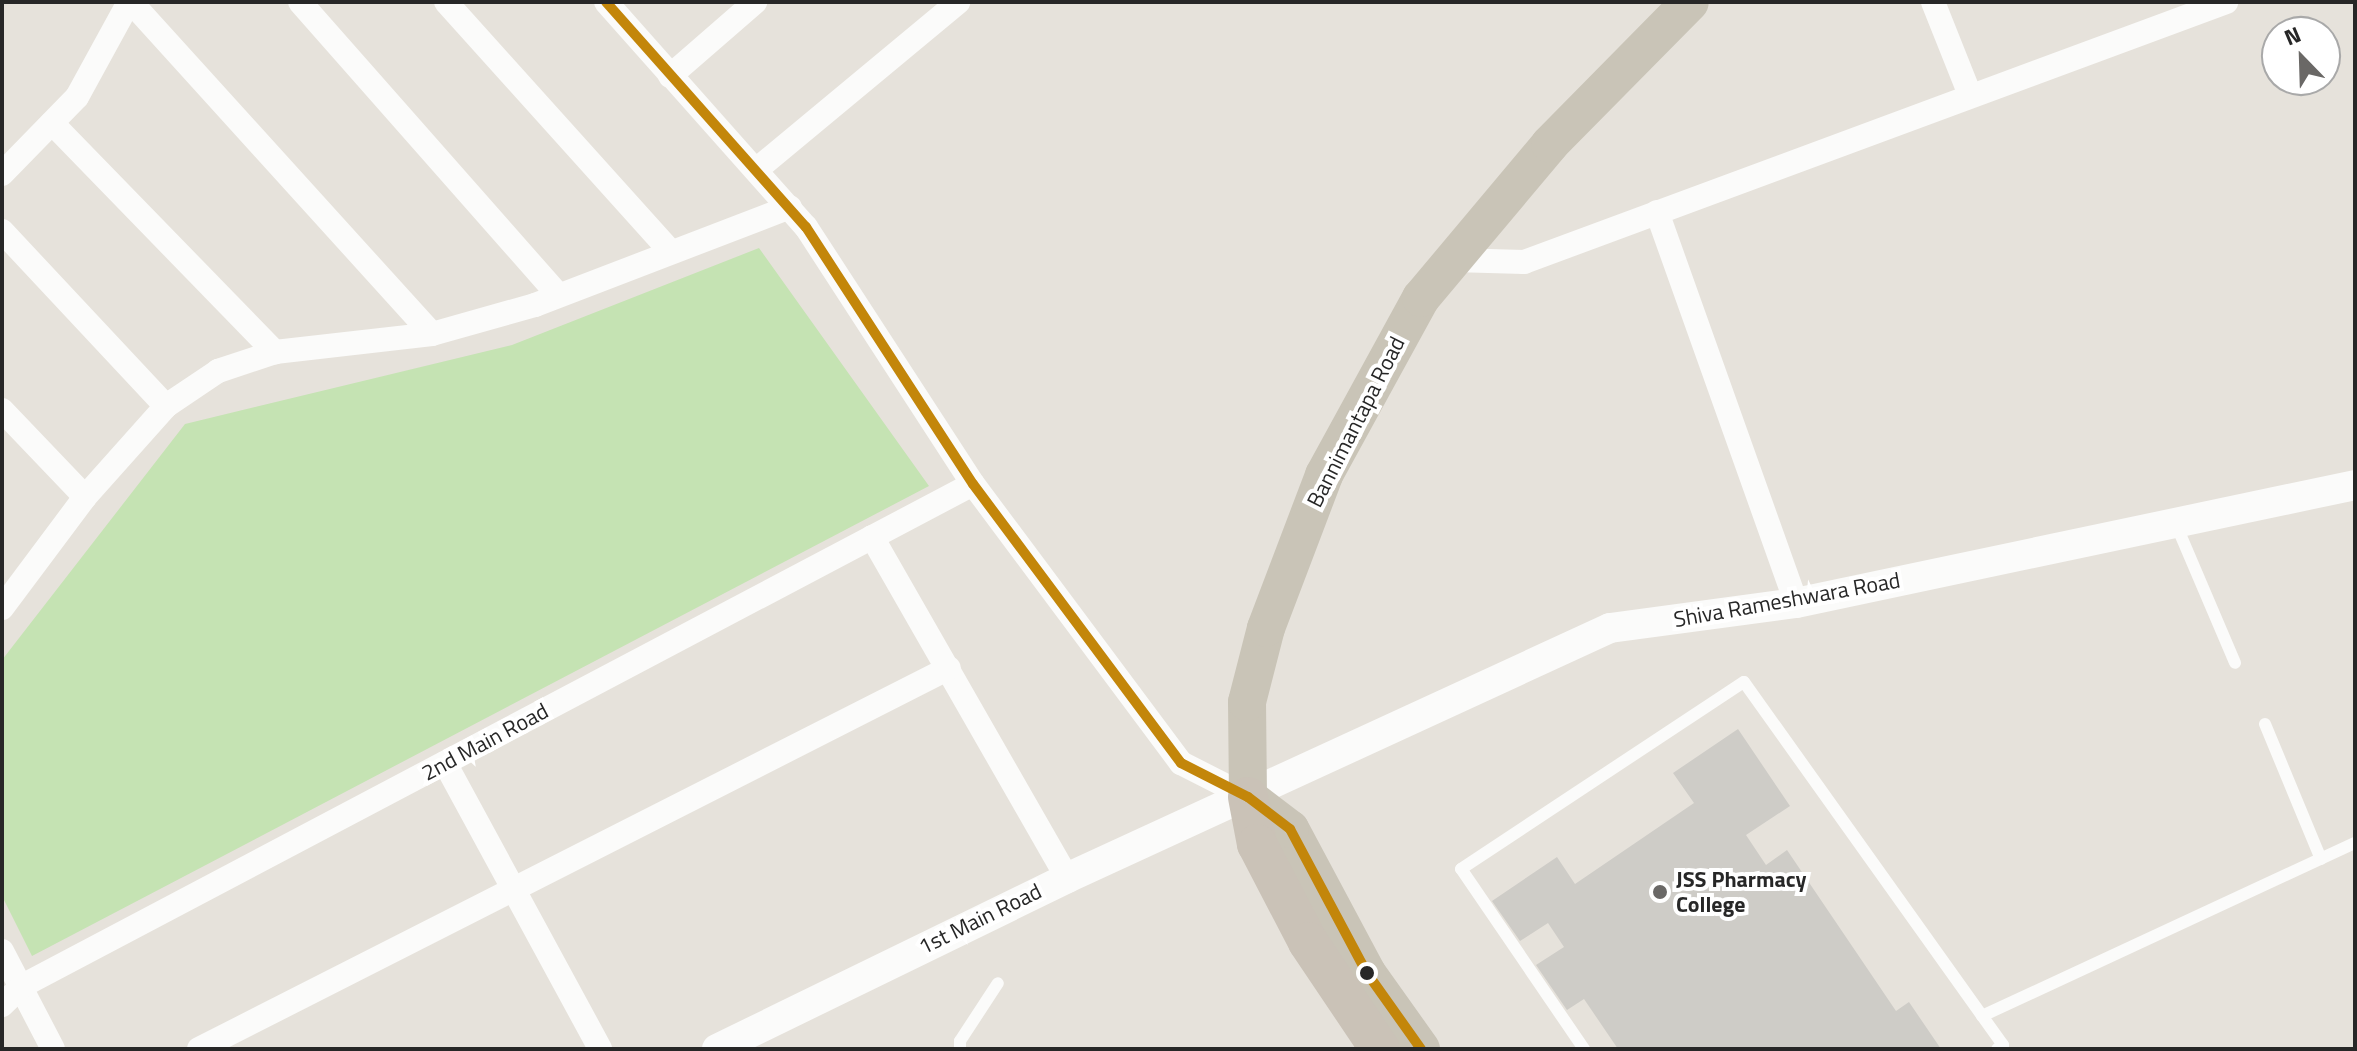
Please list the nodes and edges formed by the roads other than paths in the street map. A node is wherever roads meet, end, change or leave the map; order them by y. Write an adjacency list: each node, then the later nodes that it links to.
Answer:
1 (130, 2): 12 (street); 21 (street)
2 (300, 2): 20 (street)
3 (446, 2): 18 (street)
4 (606, 2): 10 (street)
5 (755, 2): 10 (street)
6 (958, 2): 13 (street)
7 (1690, 2): 19 (main road, Bannimantapa Road)
8 (1933, 2): 11 (street)
9 (2226, 2): 11 (street)
10 (670, 76): 13 (street)
11 (1970, 95): 16 (street)
12 (52, 123): 14 (street); 22 (street)
13 (756, 170): 15 (street)
14 (2, 174)
15 (790, 207): 18 (street); 25 (street)
16 (1657, 212): 19 (street); 31 (street)
17 (2, 231): 23 (street)
18 (671, 252): 20 (street)
19 (1453, 260): 36 (main road, Bannimantapa Road)
20 (558, 295): 21 (street)
21 (432, 334): 22 (street)
22 (275, 352): 23 (street)
23 (166, 406): 27 (street)
24 (2, 410): 27 (street)
25 (973, 484): 29 (street, 2nd Main Road); 36 (street)
26 (2355, 485): 28 (street, Shiva Rameshwara Road)
27 (85, 497): 30 (street)
28 (2175, 522): 31 (street, Shiva Rameshwara Road); 32 (lane)
29 (872, 537): 33 (street); 35 (street, 2nd Main Road)
30 (6, 594)
31 (1796, 603): 36 (street, Shiva Rameshwara Road)
32 (2235, 663)
33 (949, 668): 39 (street); 40 (street)
34 (2265, 724): 38 (lane)
35 (445, 763): 40 (street); 43 (street, 2nd Main Road)
36 (1248, 797): 39 (street, 1st Main Road); 51 (highway, Bannimantapa Road); 52 (main road)
37 (2355, 843): 38 (lane)
38 (2321, 859): 45 (lane)
39 (1067, 878): 49 (street, 1st Main Road)
40 (514, 889): 47 (street); 48 (street)
41 (2, 951): 43 (street)
42 (998, 983): 50 (lane)
43 (22, 986): 44 (street, 2nd Main Road); 46 (street)
44 (2, 1005)
45 (1982, 1016): 53 (lane); 54 (lane)
46 (53, 1049)
47 (199, 1049)
48 (600, 1049)
49 (717, 1049)
50 (960, 1049)
51 (1380, 1049)
52 (1421, 1049)
53 (1584, 1049)
54 (1997, 1049)

